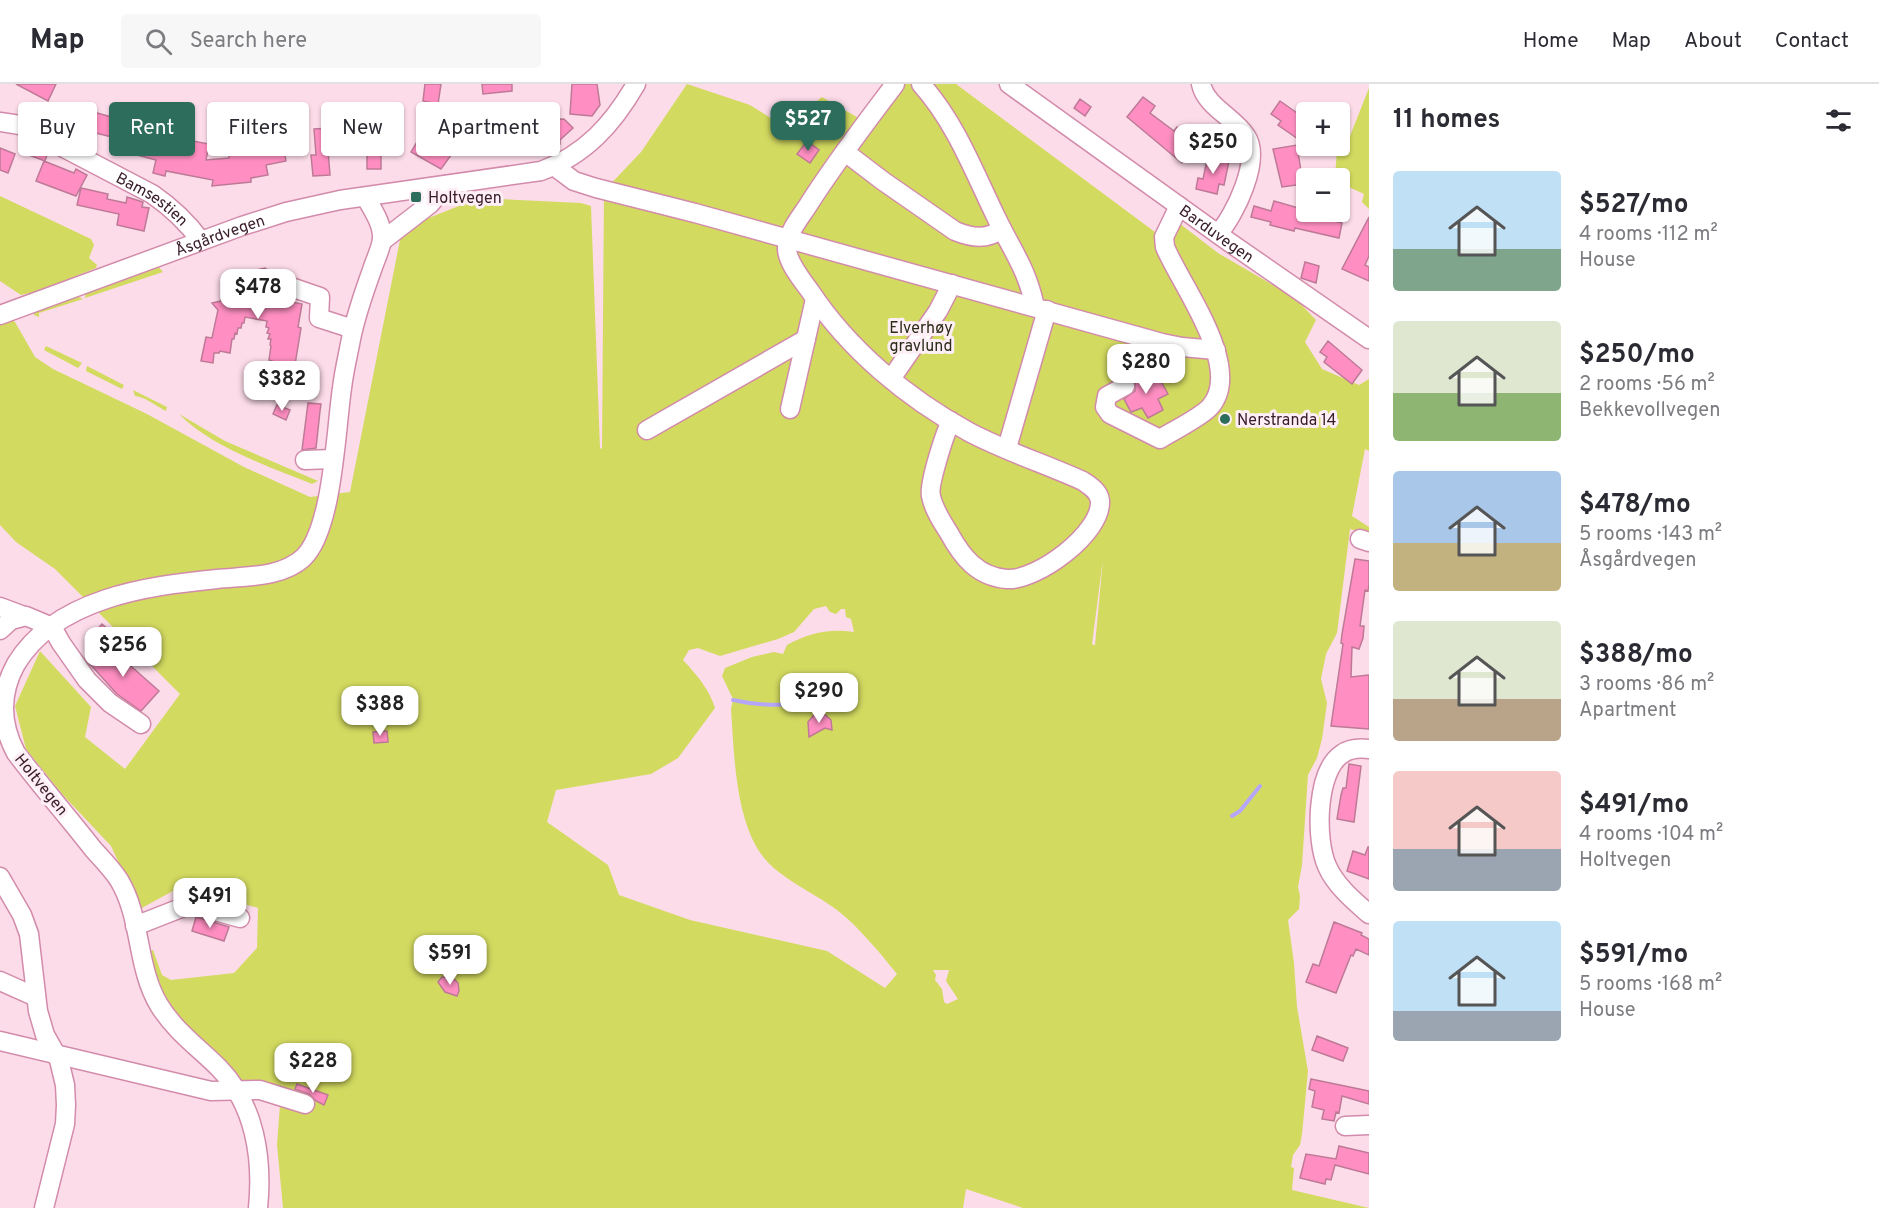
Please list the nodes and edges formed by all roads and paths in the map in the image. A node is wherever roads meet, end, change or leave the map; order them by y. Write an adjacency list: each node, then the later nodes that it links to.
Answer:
1 (636, 84): 8 (street)
2 (895, 84): 7 (street)
3 (921, 84): 12 (street)
4 (1009, 84): 11 (street, Barduvegen)
5 (1201, 84): 13 (street)
6 (0, 122): 15 (street, Bamsestien)
7 (845, 152): 12 (street); 14 (street)
8 (554, 166): 9 (street); 14 (street)
9 (446, 185): 10 (street, Åsgårdvegen); 16 (street)
10 (366, 198): 15 (street, Åsgårdvegen); 16 (street)
11 (1179, 206): 13 (street, Barduvegen); 25 (street)
12 (1002, 229): 20 (street)
13 (1218, 234): 24 (street, Barduvegen)
14 (788, 240): 17 (street); 19 (street)
15 (201, 241): 21 (street, Åsgårdvegen)
16 (382, 241): 22 (street, Holtvegen)
17 (952, 284): 20 (street); 26 (street)
18 (285, 285): 22 (street)
19 (815, 299): 23 (street); 26 (street)
20 (1041, 309): 25 (street); 31 (street)
21 (0, 315)
22 (353, 329): 32 (street, Holtvegen)
23 (806, 339): 28 (street); 30 (street)
24 (1369, 339)
25 (1216, 350): 27 (street)
26 (891, 379): 29 (street)
27 (1125, 386)
28 (790, 409)
29 (951, 421): 31 (street); 31 (street)
30 (647, 430)
31 (1007, 448)
32 (333, 459): 33 (street); 36 (street, Holtvegen)
33 (305, 460)
34 (0, 607): 35 (street)
35 (24, 616): 36 (street); 37 (street)
36 (52, 627): 38 (street); 43 (street, Holtvegen)
37 (0, 630)
38 (141, 724)
39 (1369, 748): 41 (street)
40 (3, 886): 45 (street)
41 (1369, 914)
42 (240, 918): 43 (street)
43 (135, 926): 48 (street, Holtvegen)
44 (0, 981): 45 (street)
45 (36, 997): 47 (street)
46 (0, 1041): 47 (street)
47 (55, 1053): 48 (street); 52 (street)
48 (238, 1092): 49 (street); 53 (street, Holtvegen)
49 (305, 1104)
50 (1369, 1125): 51 (street)
51 (1345, 1126)
52 (44, 1208)
53 (258, 1208)

